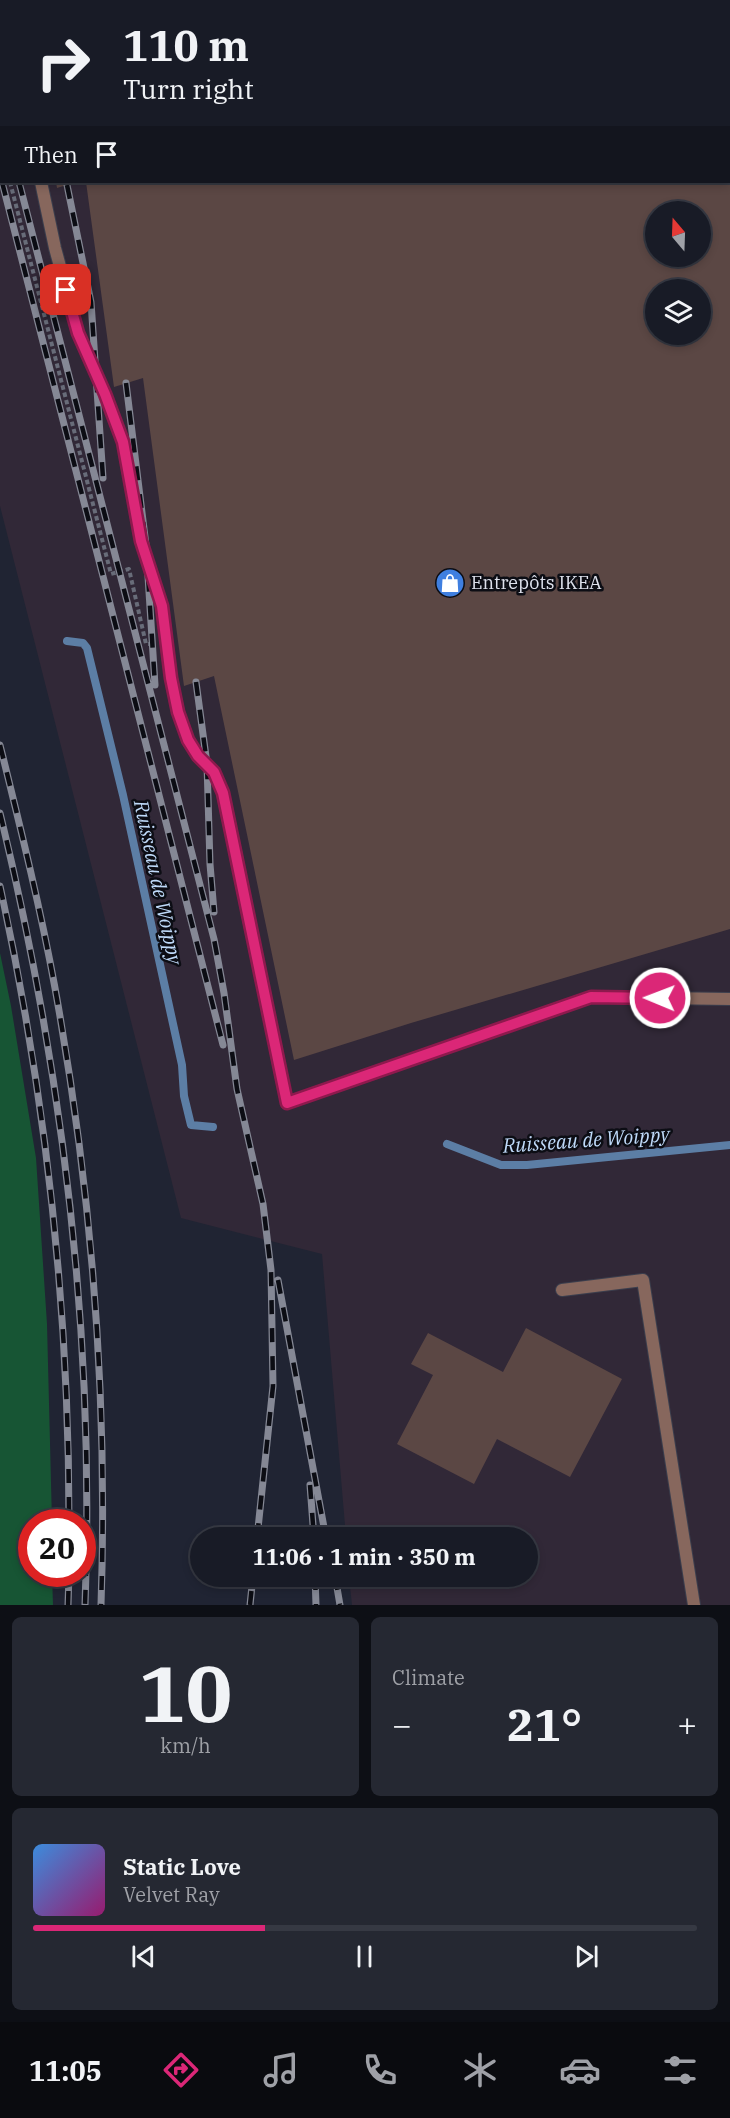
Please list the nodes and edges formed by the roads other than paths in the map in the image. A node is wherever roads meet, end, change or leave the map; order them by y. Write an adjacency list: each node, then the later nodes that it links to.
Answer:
1 (41, 183): 2 (lane)
2 (730, 999)
3 (562, 1290): 4 (lane)
4 (694, 1605)

